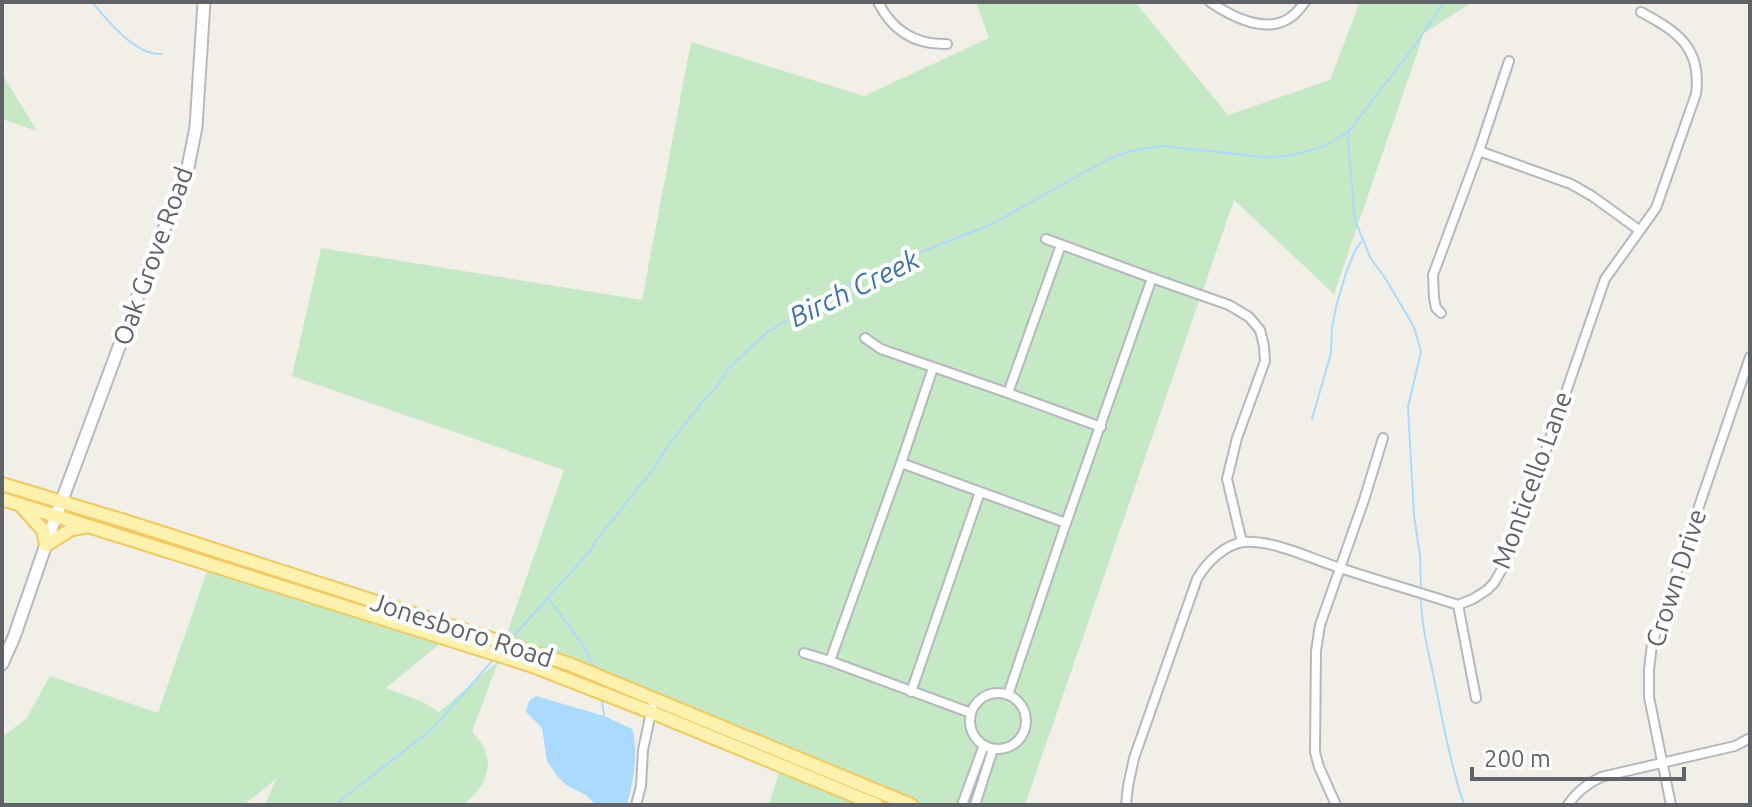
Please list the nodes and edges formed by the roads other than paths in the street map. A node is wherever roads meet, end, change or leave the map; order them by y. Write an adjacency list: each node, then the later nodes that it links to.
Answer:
1 (204, 2): 24 (street, Oak Grove Road)
2 (878, 2): 6 (street)
3 (1210, 2): 4 (street)
4 (1305, 2)
5 (1641, 12): 9 (street, Monticello Lane)
6 (947, 44)
7 (1509, 61): 8 (street)
8 (1479, 151): 9 (street); 13 (street)
9 (1639, 230): 32 (street, Monticello Lane)
10 (1046, 239): 11 (street)
11 (1061, 245): 12 (street); 17 (street)
12 (1152, 278): 18 (street); 29 (street)
13 (1441, 313)
14 (865, 338): 16 (street)
15 (1750, 357): 43 (street, Crown Drive)
16 (933, 368): 17 (street); 20 (street)
17 (1008, 393): 18 (street)
18 (1101, 427): 27 (street)
19 (1383, 438): 31 (street)
20 (901, 463): 22 (street); 34 (street)
21 (2, 484): 24 (main road, Jonesboro Road)
22 (980, 492): 27 (street); 36 (street)
23 (2, 499): 25 (main road, Jonesboro Road)
24 (62, 501): 26 (street, Oak Grove Road); 39 (main road, Jonesboro Road)
25 (20, 505): 26 (main road, Jonesboro Road); 30 (main road)
26 (56, 516): 28 (main road, Jonesboro Road); 30 (street, Oak Grove Road)
27 (1066, 523): 37 (street)
28 (88, 526): 30 (main road); 39 (main road, Jonesboro Road)
29 (1242, 542): 31 (street); 50 (street)
30 (46, 545): 35 (street, Oak Grove Road)
31 (1339, 568): 32 (street); 44 (street)
32 (1458, 605): 38 (street)
33 (804, 653): 34 (street)
34 (830, 661): 36 (street)
35 (2, 664)
36 (911, 692): 40 (street)
37 (1008, 695): 40 (street); 42 (street)
38 (1476, 698)
39 (653, 706): 45 (street); 46 (main road, Jonesboro Road); 47 (main road, Jonesboro Road)
40 (971, 713): 42 (street)
41 (1750, 738): 43 (street)
42 (988, 747): 48 (street); 49 (street)
43 (1661, 764): 52 (street); 53 (street, Crown Drive)
44 (1335, 803): 51 (street)
45 (636, 805)
46 (877, 805)
47 (911, 805)
48 (962, 805)
49 (975, 805)
50 (1126, 805)
51 (1324, 805)
52 (1568, 805)
53 (1671, 805)

